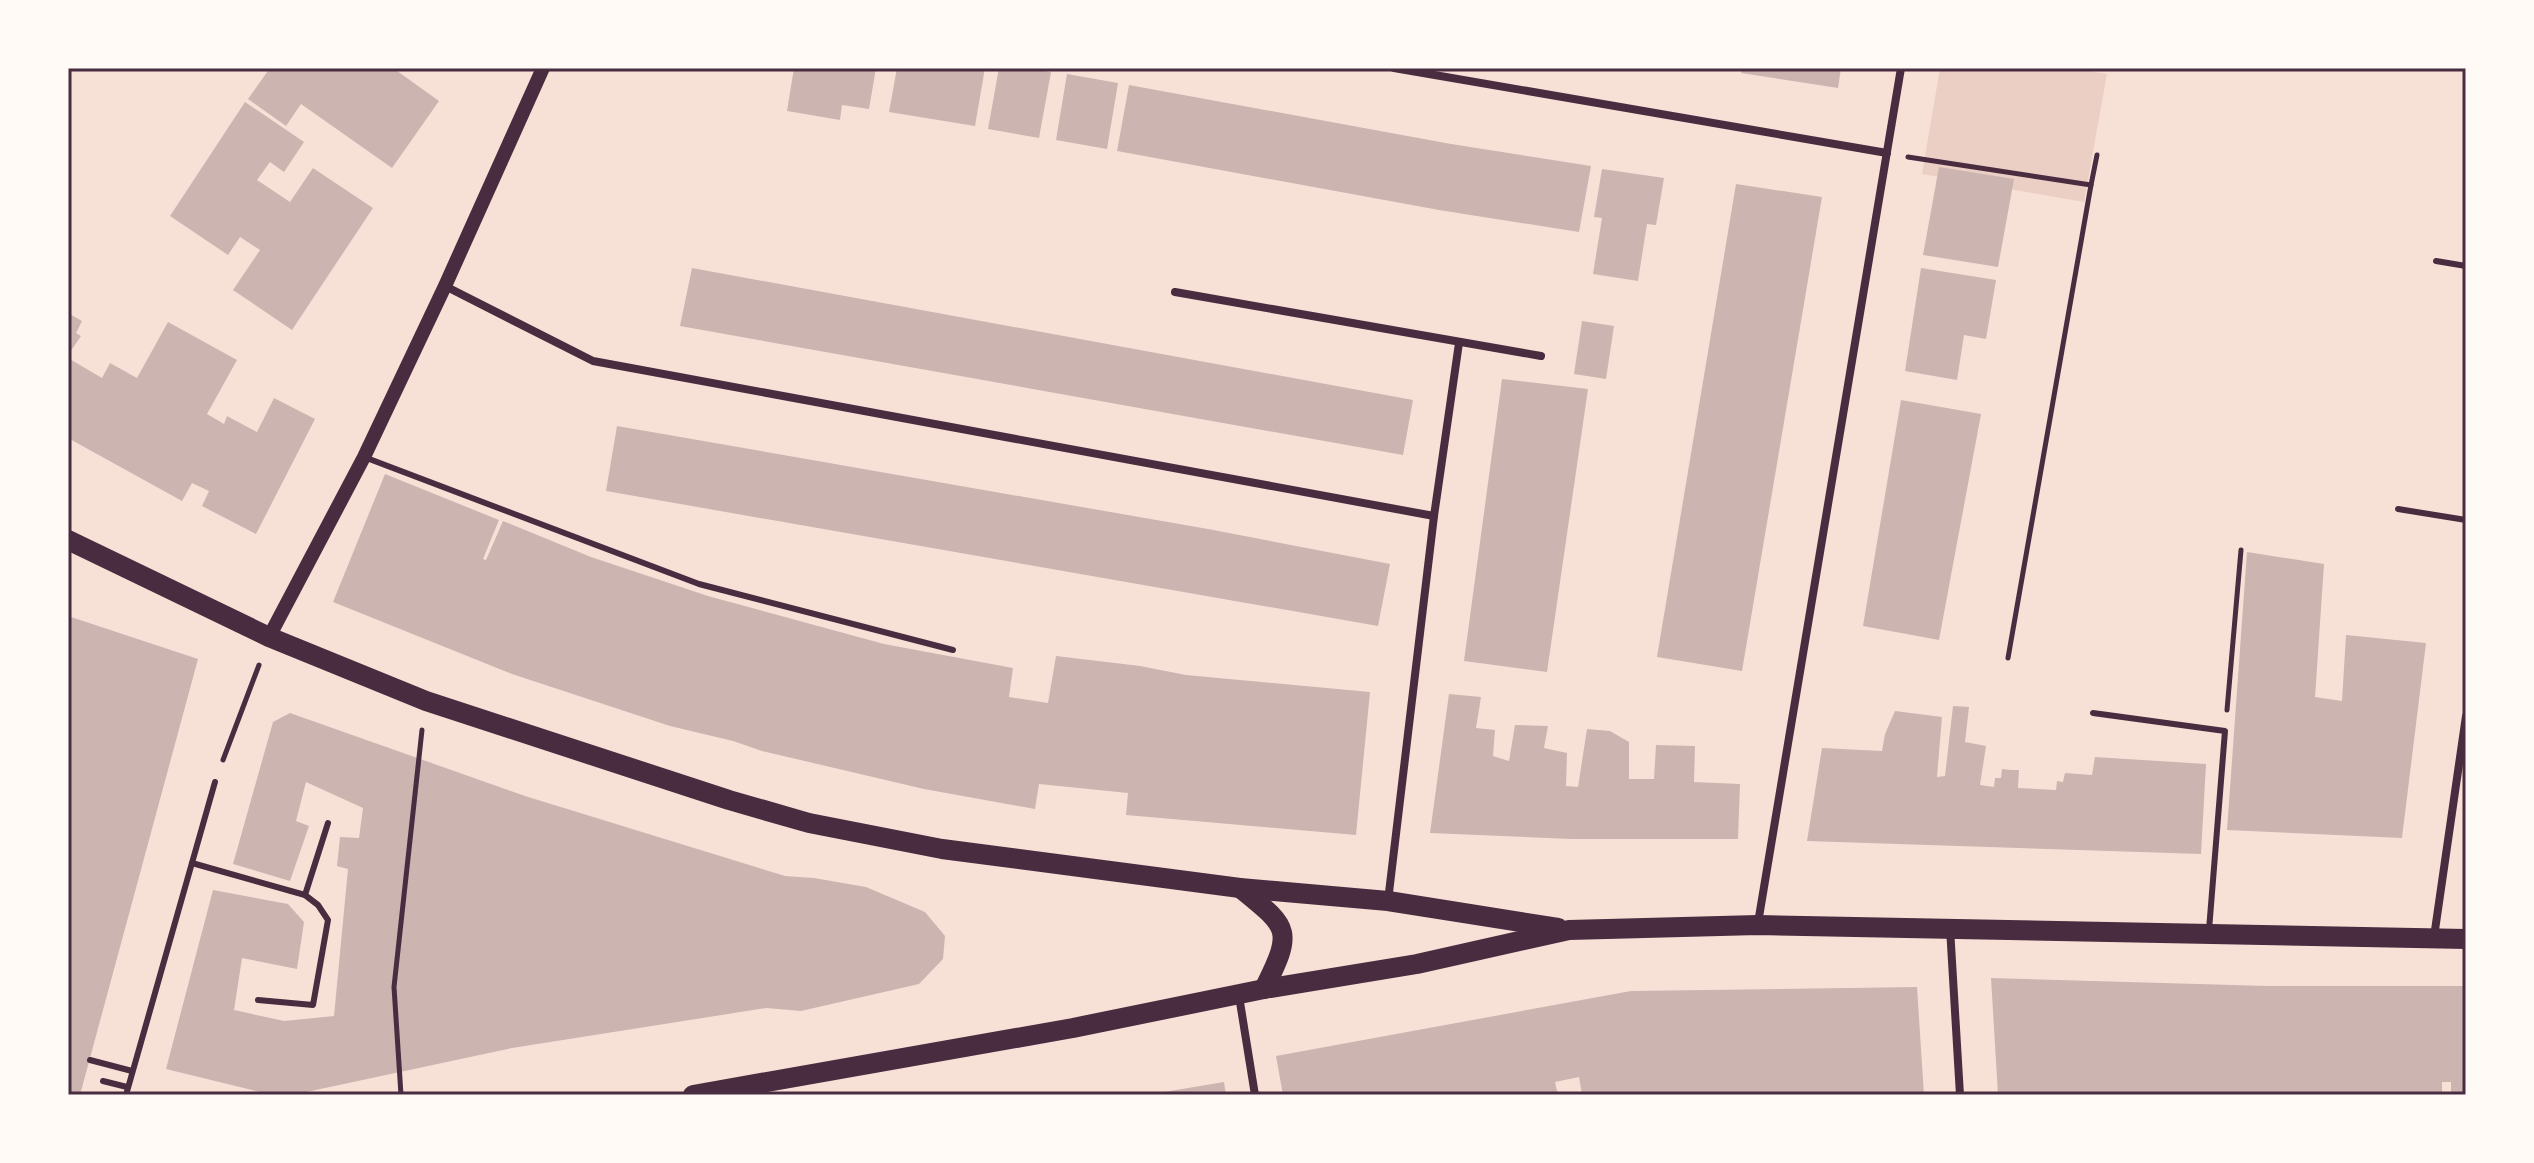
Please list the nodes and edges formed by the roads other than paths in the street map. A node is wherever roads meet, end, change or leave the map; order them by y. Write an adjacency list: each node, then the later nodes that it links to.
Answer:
1 (543, 68): 8 (street)
2 (1394, 68): 4 (street)
3 (1901, 68): 5 (street)
4 (1433, 71): 5 (street)
5 (1887, 153): 27 (street)
6 (2436, 261): 7 (lane)
7 (2466, 266)
8 (445, 286): 12 (street); 14 (street)
9 (1175, 292): 10 (street)
10 (1459, 343): 11 (street); 14 (street)
11 (1541, 356)
12 (364, 457): 17 (street); 18 (lane)
13 (2398, 509): 15 (lane)
14 (1434, 516): 26 (street)
15 (2466, 520)
16 (68, 540): 17 (main road)
17 (269, 637): 24 (main road)
18 (953, 650)
19 (2093, 713): 30 (lane)
20 (2466, 716): 31 (street)
21 (215, 782): 23 (lane)
22 (328, 823): 25 (lane)
23 (192, 863): 25 (lane); 37 (lane)
24 (1240, 888): 26 (main road); 33 (main road)
25 (305, 895): 35 (lane)
26 (1388, 901): 29 (main road)
27 (1758, 925): 28 (main road); 29 (main road)
28 (1950, 928): 30 (main road); 42 (street)
29 (1569, 930): 33 (main road)
30 (2208, 933): 31 (main road)
31 (2434, 939): 32 (main road)
32 (2466, 939)
33 (1264, 989): 34 (main road)
34 (1239, 996): 40 (main road); 41 (street)
35 (258, 1000)
36 (90, 1060): 37 (lane)
37 (132, 1071): 39 (lane)
38 (103, 1081): 39 (lane)
39 (127, 1091)
40 (693, 1095)
41 (1255, 1095)
42 (1960, 1095)

